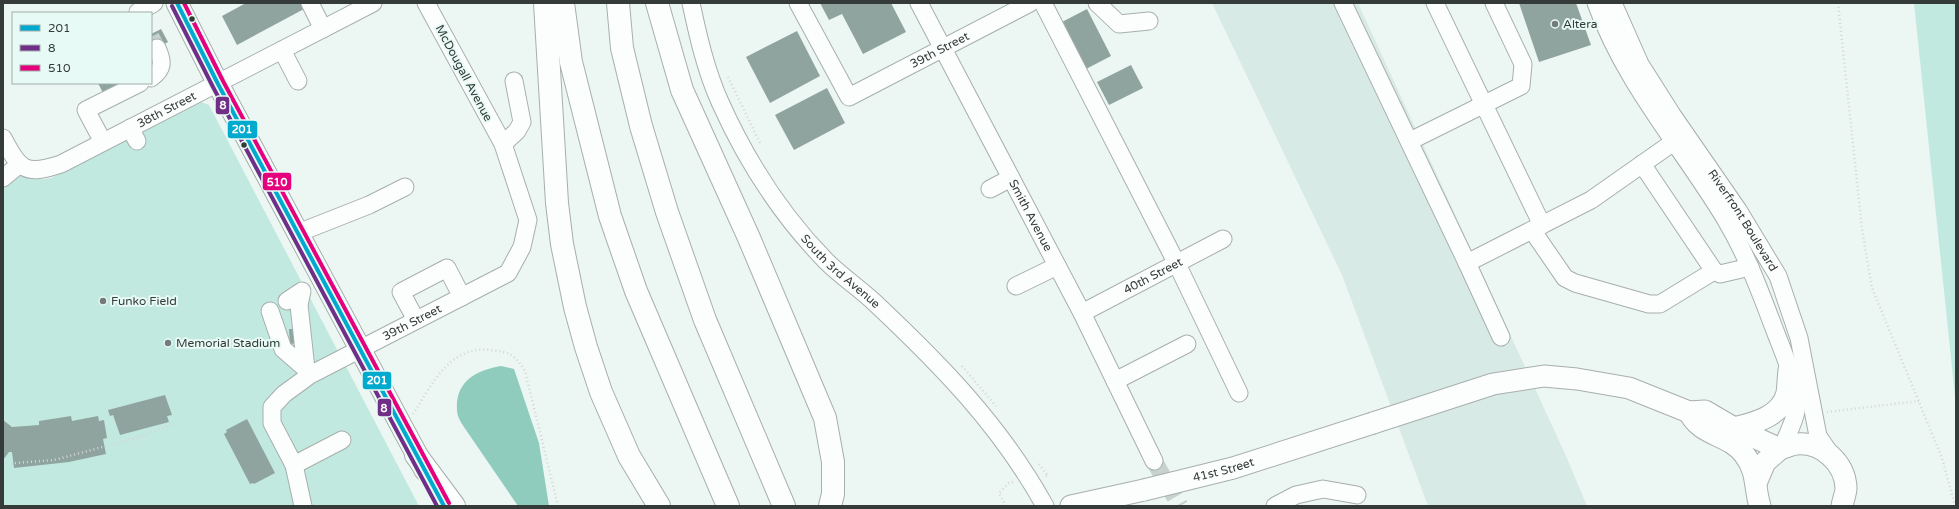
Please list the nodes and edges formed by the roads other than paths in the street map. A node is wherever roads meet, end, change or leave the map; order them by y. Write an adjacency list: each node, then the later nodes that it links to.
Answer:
1 (154, 3): 21 (street)
2 (177, 3): 31 (main road)
3 (310, 3): 23 (street)
4 (373, 3): 23 (street, 38th Street)
5 (426, 3): 37 (street, McDougall Avenue)
6 (545, 3): 82 (highway)
7 (563, 3): 83 (highway)
8 (618, 3): 84 (highway)
9 (657, 3): 78 (highway)
10 (691, 3): 85 (street, South 3rd Avenue)
11 (798, 3): 25 (street, 39th Street)
12 (919, 3): 25 (street, Smith Avenue)
13 (1030, 3): 25 (street, 39th Street)
14 (1043, 3): 48 (street)
15 (1096, 3): 22 (street)
16 (1343, 3): 35 (street)
17 (1435, 3): 32 (street)
18 (1494, 3): 32 (street)
19 (1596, 3): 34 (street, Riverfront Boulevard)
20 (1613, 3): 34 (street, Riverfront Boulevard)
21 (138, 12)
22 (1149, 21)
23 (323, 29): 26 (street, 38th Street)
24 (157, 48): 27 (street)
25 (943, 48): 41 (street, Smith Avenue)
26 (282, 50): 28 (street); 31 (street, 38th Street)
27 (152, 77)
28 (298, 81)
29 (514, 81): 37 (street)
30 (138, 84): 36 (street)
31 (218, 84): 36 (street, 38th Street); 45 (main road)
32 (1484, 106): 35 (street); 44 (street)
33 (3, 138): 38 (street)
34 (1679, 138): 39 (street); 50 (street, Riverfront Boulevard); 72 (street, Riverfront Boulevard)
35 (1410, 141): 47 (street)
36 (103, 142): 38 (street, 38th Street)
37 (502, 144): 55 (street, 39th Street)
38 (20, 164): 40 (street)
39 (1642, 164): 44 (street); 51 (street)
40 (3, 178)
41 (1011, 178): 43 (street); 49 (street, Smith Avenue)
42 (406, 187): 45 (street)
43 (990, 188)
44 (1537, 228): 47 (street); 51 (street)
45 (298, 233): 52 (main road)
46 (1223, 239): 48 (street, 40th Street)
47 (1467, 263): 60 (street)
48 (1177, 264): 58 (street, 40th Street); 66 (street)
49 (1057, 266): 53 (street); 58 (street, Smith Avenue)
50 (1750, 267): 51 (street); 63 (street, Riverfront Boulevard)
51 (1714, 271)
52 (322, 279): 54 (street); 62 (main road)
53 (1016, 286)
54 (302, 291): 56 (street); 64 (street)
55 (462, 297): 59 (street, 39th Street); 59 (street)
56 (287, 301)
57 (270, 311): 64 (street)
58 (1082, 313): 65 (street, Smith Avenue)
59 (416, 320): 62 (street, 39th Street)
60 (1501, 336)
61 (1187, 344): 65 (street)
62 (360, 349): 64 (street, 39th Street); 71 (main road)
63 (1789, 370): 68 (main road); 70 (street, Riverfront Boulevard)
64 (308, 372): 74 (street, 39th Street)
65 (1115, 381): 73 (street, Smith Avenue)
66 (1238, 393)
67 (1689, 412): 68 (main road); 75 (main road); 77 (main road, 41st Street, bridge)
68 (1734, 428): 70 (main road)
69 (342, 440): 74 (street)
70 (1781, 448): 72 (main road); 75 (main road)
71 (416, 455): 80 (main road); 81 (highway)
72 (1831, 455): 89 (main road)
73 (1154, 461)
74 (294, 465): 79 (street, 39th Street)
75 (1757, 481): 88 (main road)
76 (1357, 495): 87 (street)
77 (1116, 501): 86 (main road, 41st Street)
78 (834, 502)
79 (303, 506)
80 (444, 506)
81 (454, 506)
82 (660, 506)
83 (728, 506)
84 (784, 506)
85 (1045, 506)
86 (1071, 506)
87 (1275, 506)
88 (1760, 506)
89 (1842, 506)

